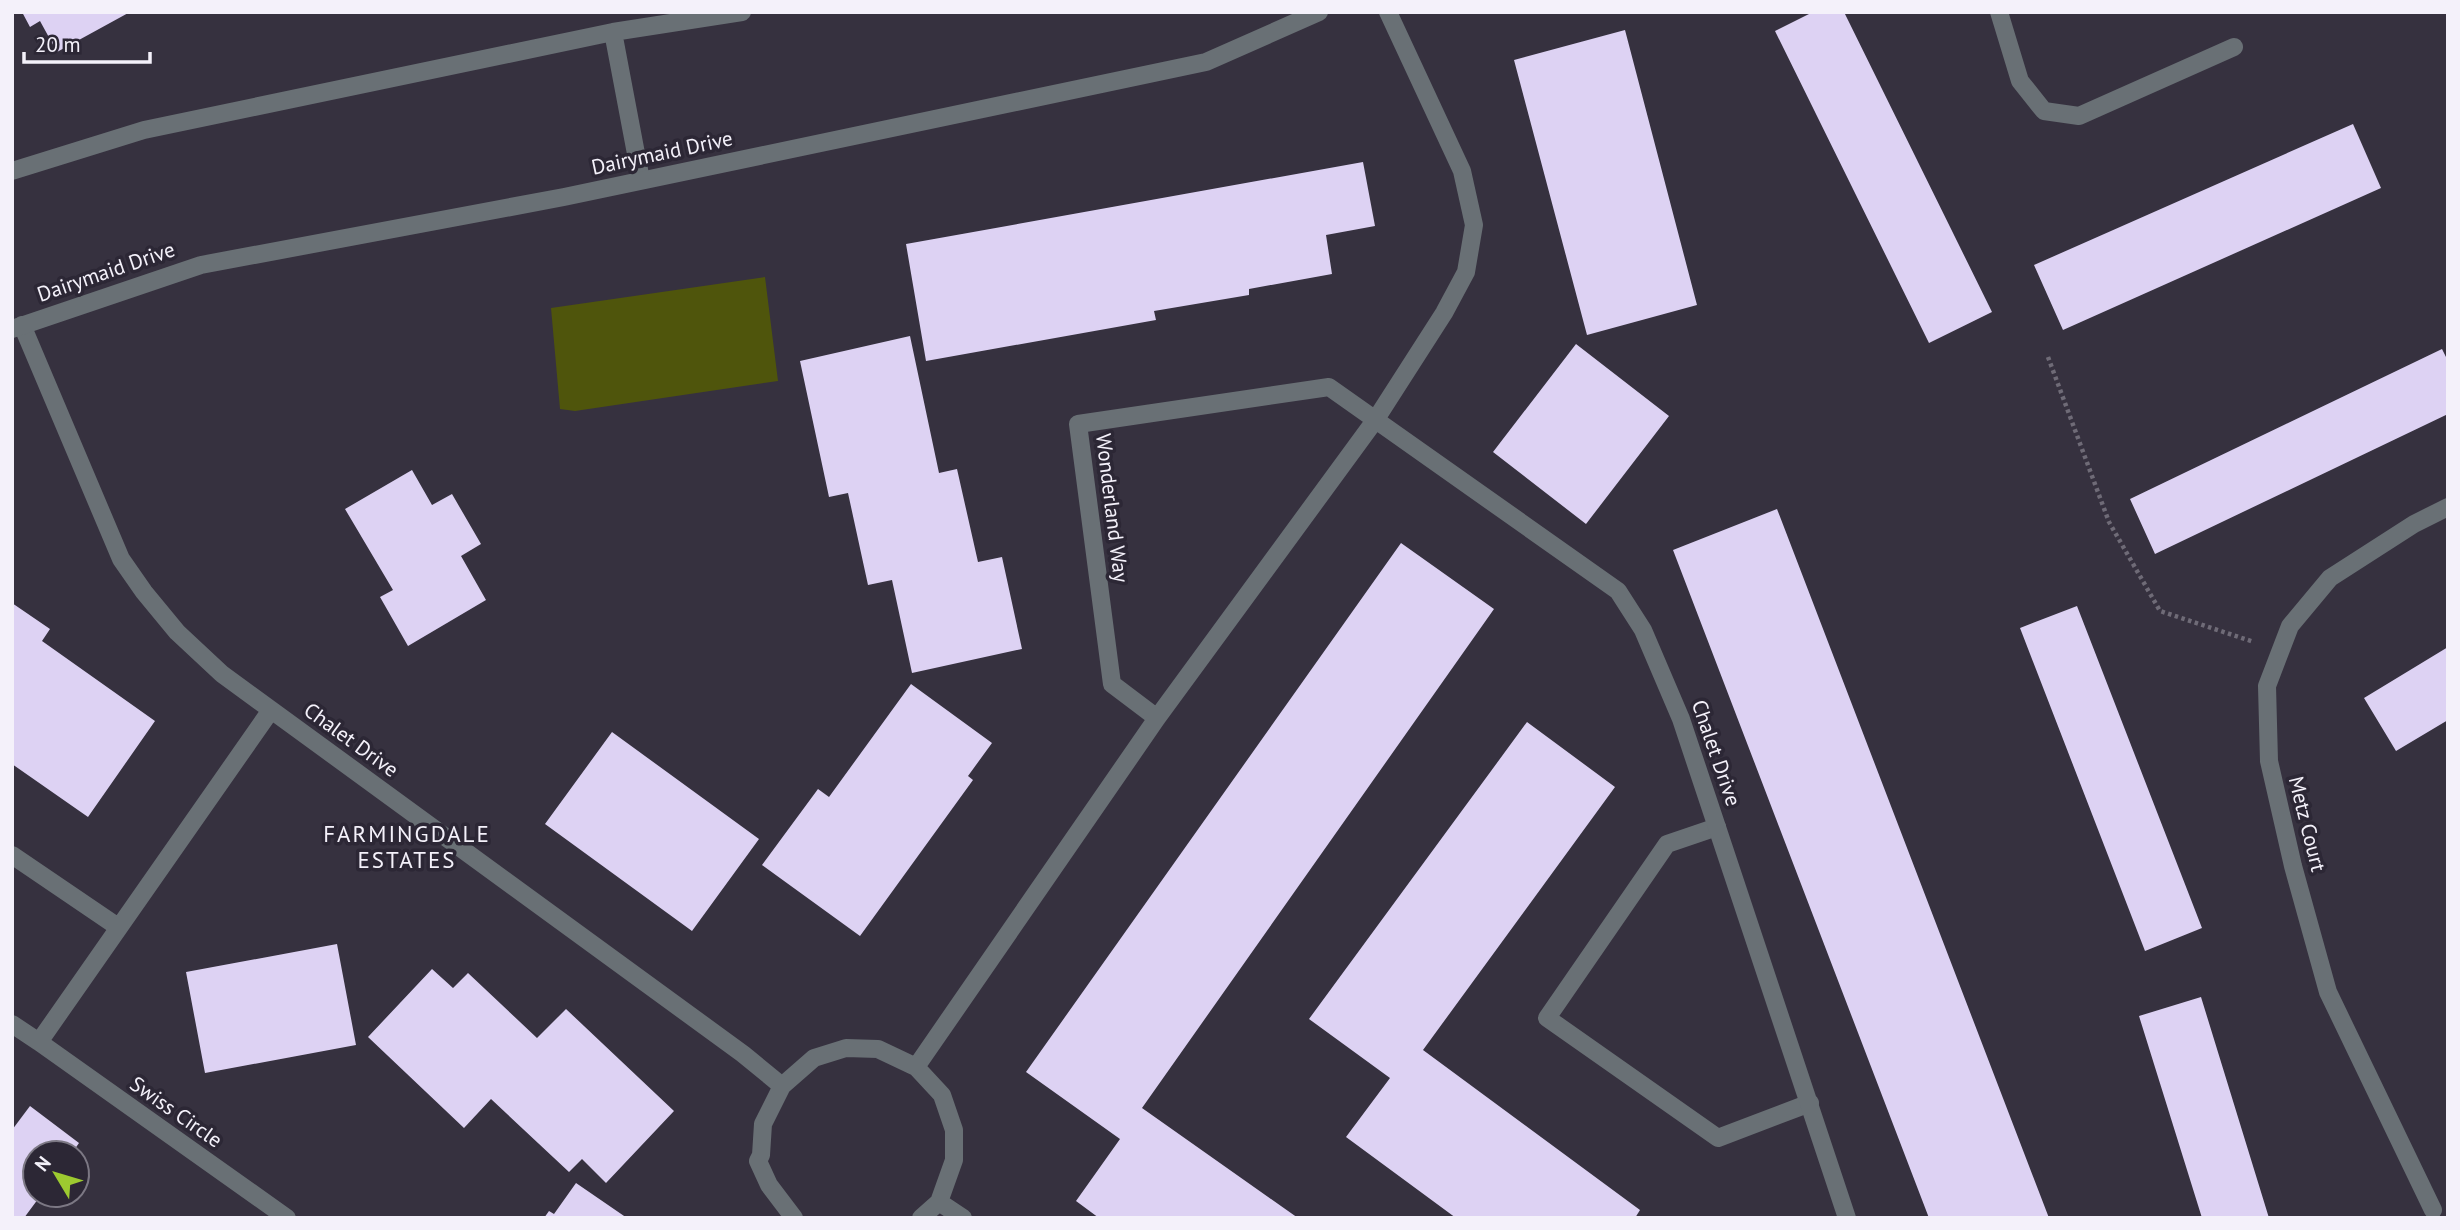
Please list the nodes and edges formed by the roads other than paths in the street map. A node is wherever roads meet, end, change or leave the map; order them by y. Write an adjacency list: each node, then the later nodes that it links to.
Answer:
1 (742, 12): 5 (street)
2 (1319, 12): 8 (street, Dairymaid Drive)
3 (1388, 12): 10 (street)
4 (1998, 12): 6 (street)
5 (613, 32): 7 (street); 8 (street)
6 (2234, 47)
7 (12, 171)
8 (641, 180): 9 (street, Dairymaid Drive)
9 (17, 327): 12 (street, Chalet Drive)
10 (1376, 419): 13 (street); 13 (street, Wonderland Way); 14 (street, Chalet Drive)
11 (2448, 507): 23 (street, Metz Court)
12 (271, 710): 16 (street); 20 (street, Chalet Drive)
13 (1157, 718): 19 (street)
14 (1717, 827): 21 (street, Chalet Drive); 21 (street)
15 (12, 856): 16 (street)
16 (118, 927): 18 (street)
17 (12, 1024): 18 (street, Swiss Circle)
18 (39, 1042): 24 (street, Swiss Circle)
19 (916, 1067): 20 (street); 22 (street)
20 (782, 1086): 25 (street)
21 (1810, 1103): 28 (street, Chalet Drive)
22 (939, 1202): 26 (street); 27 (street)
23 (2433, 1210)
24 (287, 1218)
25 (794, 1218)
26 (921, 1218)
27 (963, 1218)
28 (1847, 1218)

